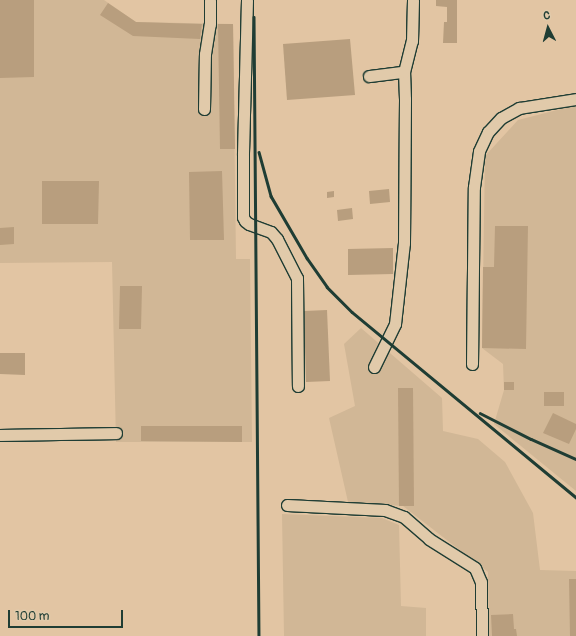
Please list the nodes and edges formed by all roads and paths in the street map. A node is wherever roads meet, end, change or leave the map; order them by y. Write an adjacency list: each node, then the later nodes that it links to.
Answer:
1 (210, 0): 7 (lane)
2 (247, 0): 10 (lane)
3 (413, 0): 4 (lane)
4 (404, 72): 5 (lane); 9 (lane)
5 (369, 76)
6 (576, 100): 8 (lane)
7 (204, 109)
8 (472, 364)
9 (374, 367)
10 (298, 386)
11 (116, 433): 12 (lane)
12 (0, 435)
13 (287, 505): 14 (lane)
14 (482, 636)

